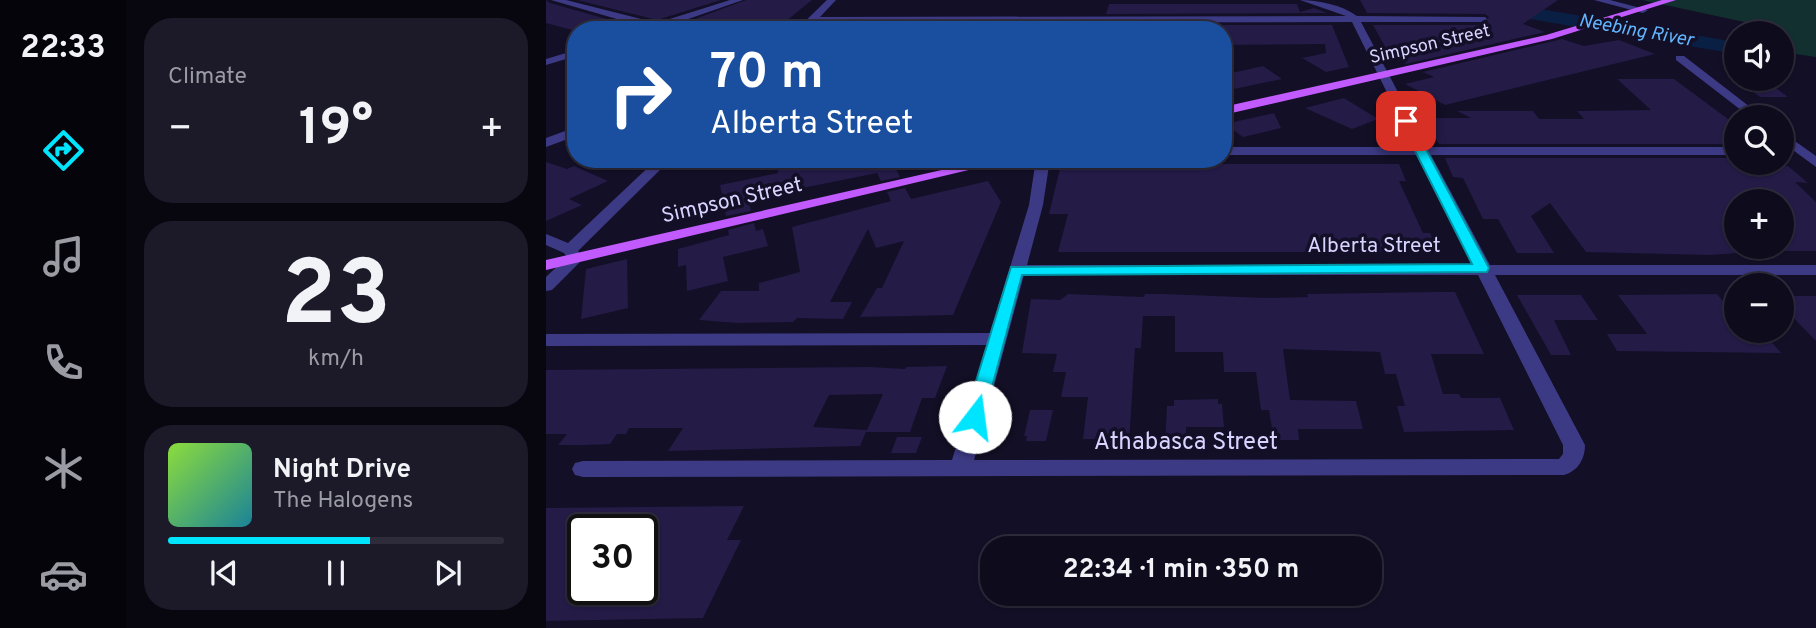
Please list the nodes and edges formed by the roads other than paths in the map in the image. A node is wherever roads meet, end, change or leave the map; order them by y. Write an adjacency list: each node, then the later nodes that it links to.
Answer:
1 (739, 0): 13 (street)
2 (831, 0): 11 (street)
3 (1304, 0): 9 (street)
4 (1598, 0): 8 (street)
5 (1672, 0): 8 (main road, Simpson Street)
6 (562, 1): 7 (street); 12 (street)
7 (546, 6)
8 (1643, 9): 19 (main road, Simpson Street)
9 (1354, 19): 10 (street); 15 (street); 19 (street)
10 (1482, 19)
11 (811, 20): 14 (street)
12 (629, 21)
13 (674, 21)
14 (865, 21)
15 (1232, 22)
16 (567, 56): 18 (street)
17 (1680, 58): 20 (street)
18 (546, 62)
19 (1383, 75): 21 (main road, Simpson Street); 26 (street)
20 (1741, 105)
21 (1232, 109)
22 (567, 135): 23 (street)
23 (546, 143)
24 (1794, 145): 29 (street)
25 (1232, 150): 26 (street)
26 (1420, 150): 27 (street); 37 (street)
27 (1724, 151)
28 (1794, 151): 29 (street)
29 (1801, 151): 30 (street)
30 (1816, 163)
31 (657, 168): 35 (street)
32 (968, 168): 35 (main road, Simpson Street)
33 (1042, 168): 38 (street)
34 (546, 239): 35 (street)
35 (572, 254): 36 (main road, Simpson Street); 40 (street)
36 (546, 265)
37 (1482, 268): 38 (street, Alberta Street); 39 (street, Alberta Street); 44 (street, Athabasca Street)
38 (1016, 270): 41 (street)
39 (1816, 270)
40 (546, 286)
41 (996, 339): 42 (street); 44 (street)
42 (555, 340)
43 (583, 468): 44 (street, Athabasca Street)
44 (960, 470)

